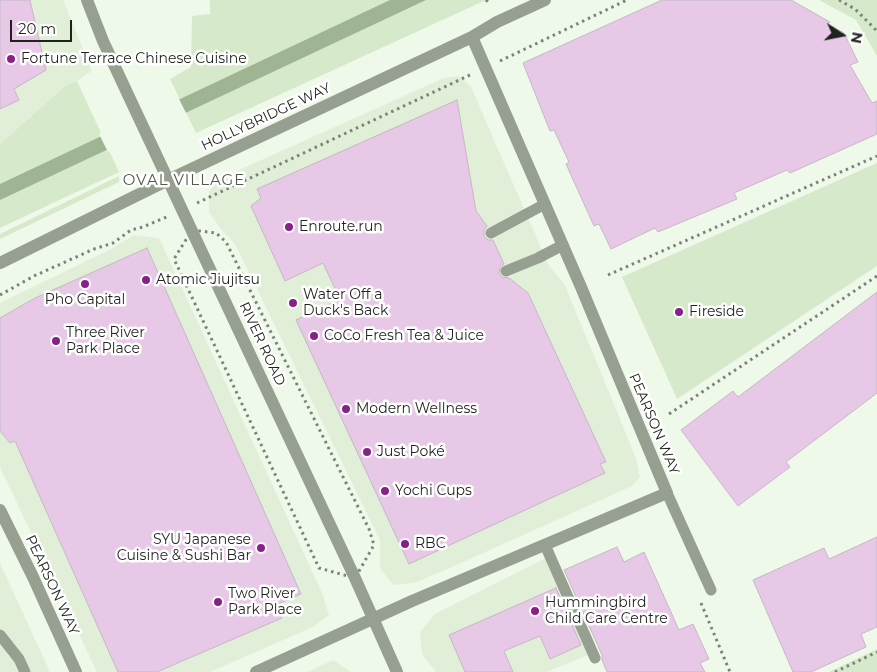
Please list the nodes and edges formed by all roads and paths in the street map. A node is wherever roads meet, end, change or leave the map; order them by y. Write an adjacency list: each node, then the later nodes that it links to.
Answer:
1 (88, 0): 12 (street, RIVER ROAD)
2 (486, 0): 6 (path)
3 (546, 0): 8 (street, HOLLYBRIDGE WAY)
4 (627, 0): 9 (path)
5 (840, 0): 7 (path)
6 (490, 4)
7 (877, 30)
8 (472, 37): 12 (street, HOLLYBRIDGE WAY); 14 (street, PEARSON WAY)
9 (511, 56)
10 (453, 83): 13 (path)
11 (877, 156): 21 (path)
12 (168, 180): 16 (street, RIVER ROAD); 19 (street, HOLLYBRIDGE WAY)
13 (218, 194)
14 (545, 204): 17 (lane); 18 (street, PEARSON WAY)
15 (143, 227): 23 (path)
16 (192, 230): 28 (street, RIVER ROAD); 28 (path); 28 (path)
17 (491, 233)
18 (563, 245): 20 (lane); 25 (street, PEARSON WAY)
19 (0, 263)
20 (506, 270)
21 (608, 275)
22 (877, 276): 24 (path)
23 (0, 295)
24 (669, 414)
25 (667, 493): 27 (street, PEARSON WAY); 29 (lane)
26 (0, 510): 35 (street, PEARSON WAY)
27 (545, 545): 30 (street, PEARSON WAY); 33 (lane)
28 (355, 578): 30 (street, RIVER ROAD)
29 (711, 590)
30 (373, 618): 36 (street, PEARSON WAY); 37 (street, RIVER ROAD)
31 (0, 635): 34 (lane)
32 (877, 652): 38 (path)
33 (595, 658)
34 (25, 672)
35 (76, 672)
36 (256, 672)
37 (397, 672)
38 (835, 672)

